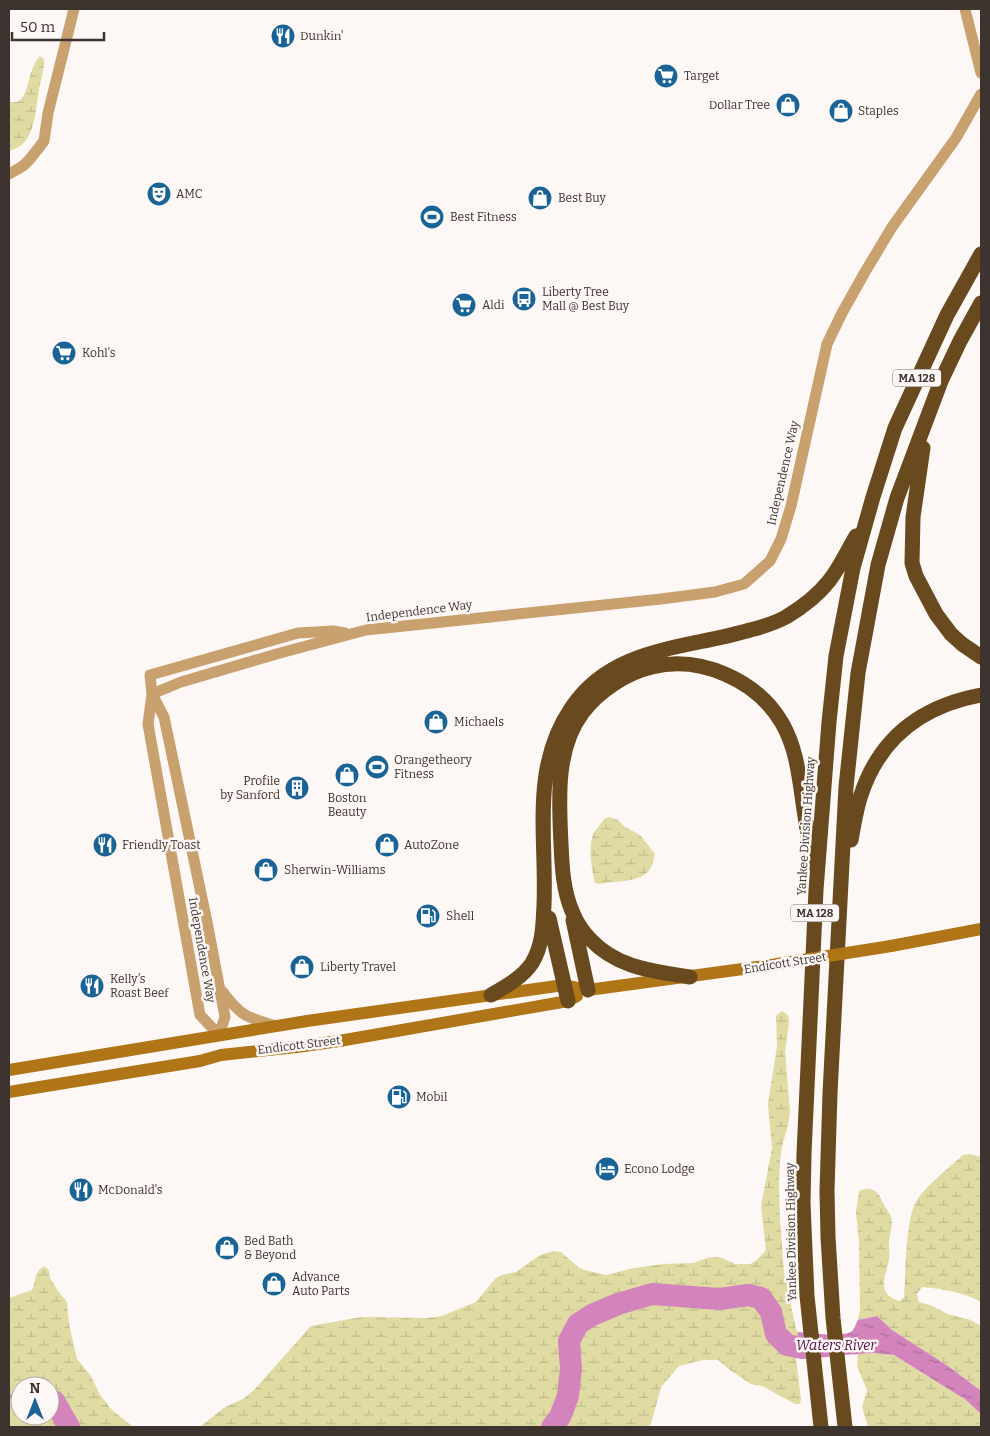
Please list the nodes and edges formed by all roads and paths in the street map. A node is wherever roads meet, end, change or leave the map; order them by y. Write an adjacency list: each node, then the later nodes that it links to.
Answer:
1 (74, 9): 5 (street)
2 (965, 9): 3 (street)
3 (981, 72)
4 (981, 94): 10 (street, Independence Way)
5 (9, 174)
6 (981, 254): 9 (highway, Yankee Division Highway / MA 128)
7 (981, 303): 8 (highway, MA 128)
8 (927, 416): 11 (highway); 14 (highway, MA 128)
9 (869, 510): 15 (highway, Yankee Division Highway / MA 128); 16 (highway)
10 (352, 634): 12 (street, Independence Way); 12 (street, Independence Way)
11 (981, 657)
12 (152, 694): 21 (street, Independence Way); 26 (street, Independence Way)
13 (981, 695): 14 (highway)
14 (841, 888): 31 (highway, MA 128)
15 (816, 890): 17 (highway); 30 (highway, Yankee Division Highway / MA 128)
16 (544, 894): 20 (highway); 23 (highway)
17 (571, 910): 19 (highway); 22 (highway)
18 (981, 929): 19 (main road, Endicott Street, bridge)
19 (690, 977): 22 (main road, Endicott Street)
20 (564, 985): 22 (main road, Endicott Street); 23 (main road, Endicott Street); 24 (highway)
21 (220, 987): 25 (street, Independence Way); 26 (street, Independence Way)
22 (588, 990): 24 (main road, Endicott Street)
23 (491, 995): 25 (main road, Endicott Street)
24 (568, 1001): 27 (main road, Endicott Street)
25 (276, 1026): 26 (main road, Endicott Street)
26 (219, 1035): 27 (main road); 28 (main road, Endicott Street)
27 (221, 1055): 29 (main road, Endicott Street)
28 (9, 1070)
29 (9, 1092)
30 (821, 1427)
31 (845, 1427)

